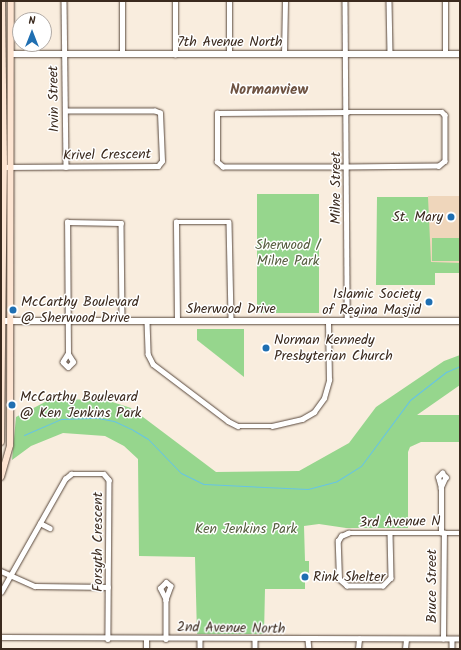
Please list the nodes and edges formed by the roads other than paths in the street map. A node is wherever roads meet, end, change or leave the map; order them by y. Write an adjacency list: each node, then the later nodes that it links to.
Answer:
1 (2, 1): 12 (main road)
2 (11, 1): 13 (main road)
3 (64, 1): 14 (street, Irvin Street)
4 (122, 1): 15 (street)
5 (175, 1): 21 (street)
6 (229, 1): 11 (street)
7 (285, 1): 16 (street)
8 (345, 1): 17 (street, Milne Street)
9 (390, 1): 18 (street)
10 (445, 1): 19 (street)
11 (229, 53): 16 (street, 7th Avenue North); 21 (street, 7th Avenue North)
12 (1, 54): 13 (street, 7th Avenue North); 24 (main road)
13 (12, 54): 14 (street, 7th Avenue North); 25 (main road)
14 (64, 54): 15 (street, 7th Avenue North); 22 (street, Irvin Street)
15 (122, 54): 21 (street, 7th Avenue North)
16 (284, 54): 17 (street, 7th Avenue North)
17 (345, 54): 18 (street, 7th Avenue North); 23 (street, Milne Street)
18 (390, 54): 19 (street, 7th Avenue North)
19 (445, 54): 20 (street, 7th Avenue North)
20 (460, 54)
21 (175, 55)
22 (66, 112): 26 (street, Irvin Street); 26 (street, Krivel Crescent)
23 (347, 112): 27 (street, Milne Street); 27 (street); 27 (street)
24 (2, 167): 25 (street, Krivel Crescent); 29 (main road)
25 (12, 167): 26 (street, Krivel Crescent); 28 (main road)
26 (66, 167)
27 (347, 167): 36 (street, Milne Street)
28 (12, 320): 29 (street, Sherwood Drive); 30 (street, Sherwood Drive); 40 (main road)
29 (2, 321): 39 (main road)
30 (68, 321): 31 (street, Sherwood Drive); 31 (street); 38 (street)
31 (122, 321): 32 (street, Sherwood Drive)
32 (147, 321): 33 (street, Sherwood Drive); 35 (street)
33 (177, 321): 34 (street, Sherwood Drive); 34 (street)
34 (231, 321): 35 (street, Sherwood Drive)
35 (328, 321): 36 (street, Sherwood Drive)
36 (347, 321): 37 (street, Sherwood Drive)
37 (460, 321)
38 (68, 354)
39 (1, 442)
40 (1, 477)
41 (442, 488): 46 (street, Bruce Street)
42 (40, 523): 43 (street); 48 (street, Forsyth Crescent); 49 (street, Forsyth Crescent)
43 (50, 528)
44 (460, 532): 46 (street, 3rd Avenue N)
45 (390, 533): 45 (street, 3rd Avenue N); 46 (street, 3rd Avenue N)
46 (442, 533): 58 (street, Bruce Street)
47 (1, 571): 48 (street)
48 (10, 576): 49 (street); 50 (street, Forsyth Crescent)
49 (108, 587): 53 (street, Forsyth Crescent)
50 (1, 592)
51 (166, 600): 55 (street)
52 (1, 637): 53 (street, 2nd Avenue North)
53 (108, 639): 54 (street, 2nd Avenue North)
54 (146, 639): 55 (street, 2nd Avenue North); 64 (street)
55 (166, 639): 56 (street, 2nd Avenue North)
56 (200, 639): 61 (street, 2nd Avenue North); 65 (street)
57 (358, 639): 62 (street, 2nd Avenue North); 63 (street, 2nd Avenue North); 68 (street)
58 (443, 639): 59 (street, 2nd Avenue North); 63 (street, 2nd Avenue North)
59 (452, 639): 60 (street, 2nd Avenue North); 70 (street)
60 (460, 639)
61 (255, 640): 62 (street, 2nd Avenue North); 66 (street)
62 (308, 640): 67 (street)
63 (406, 640): 69 (street)
64 (146, 649)
65 (200, 649)
66 (255, 649)
67 (308, 649)
68 (358, 649)
69 (405, 649)
70 (452, 649)

